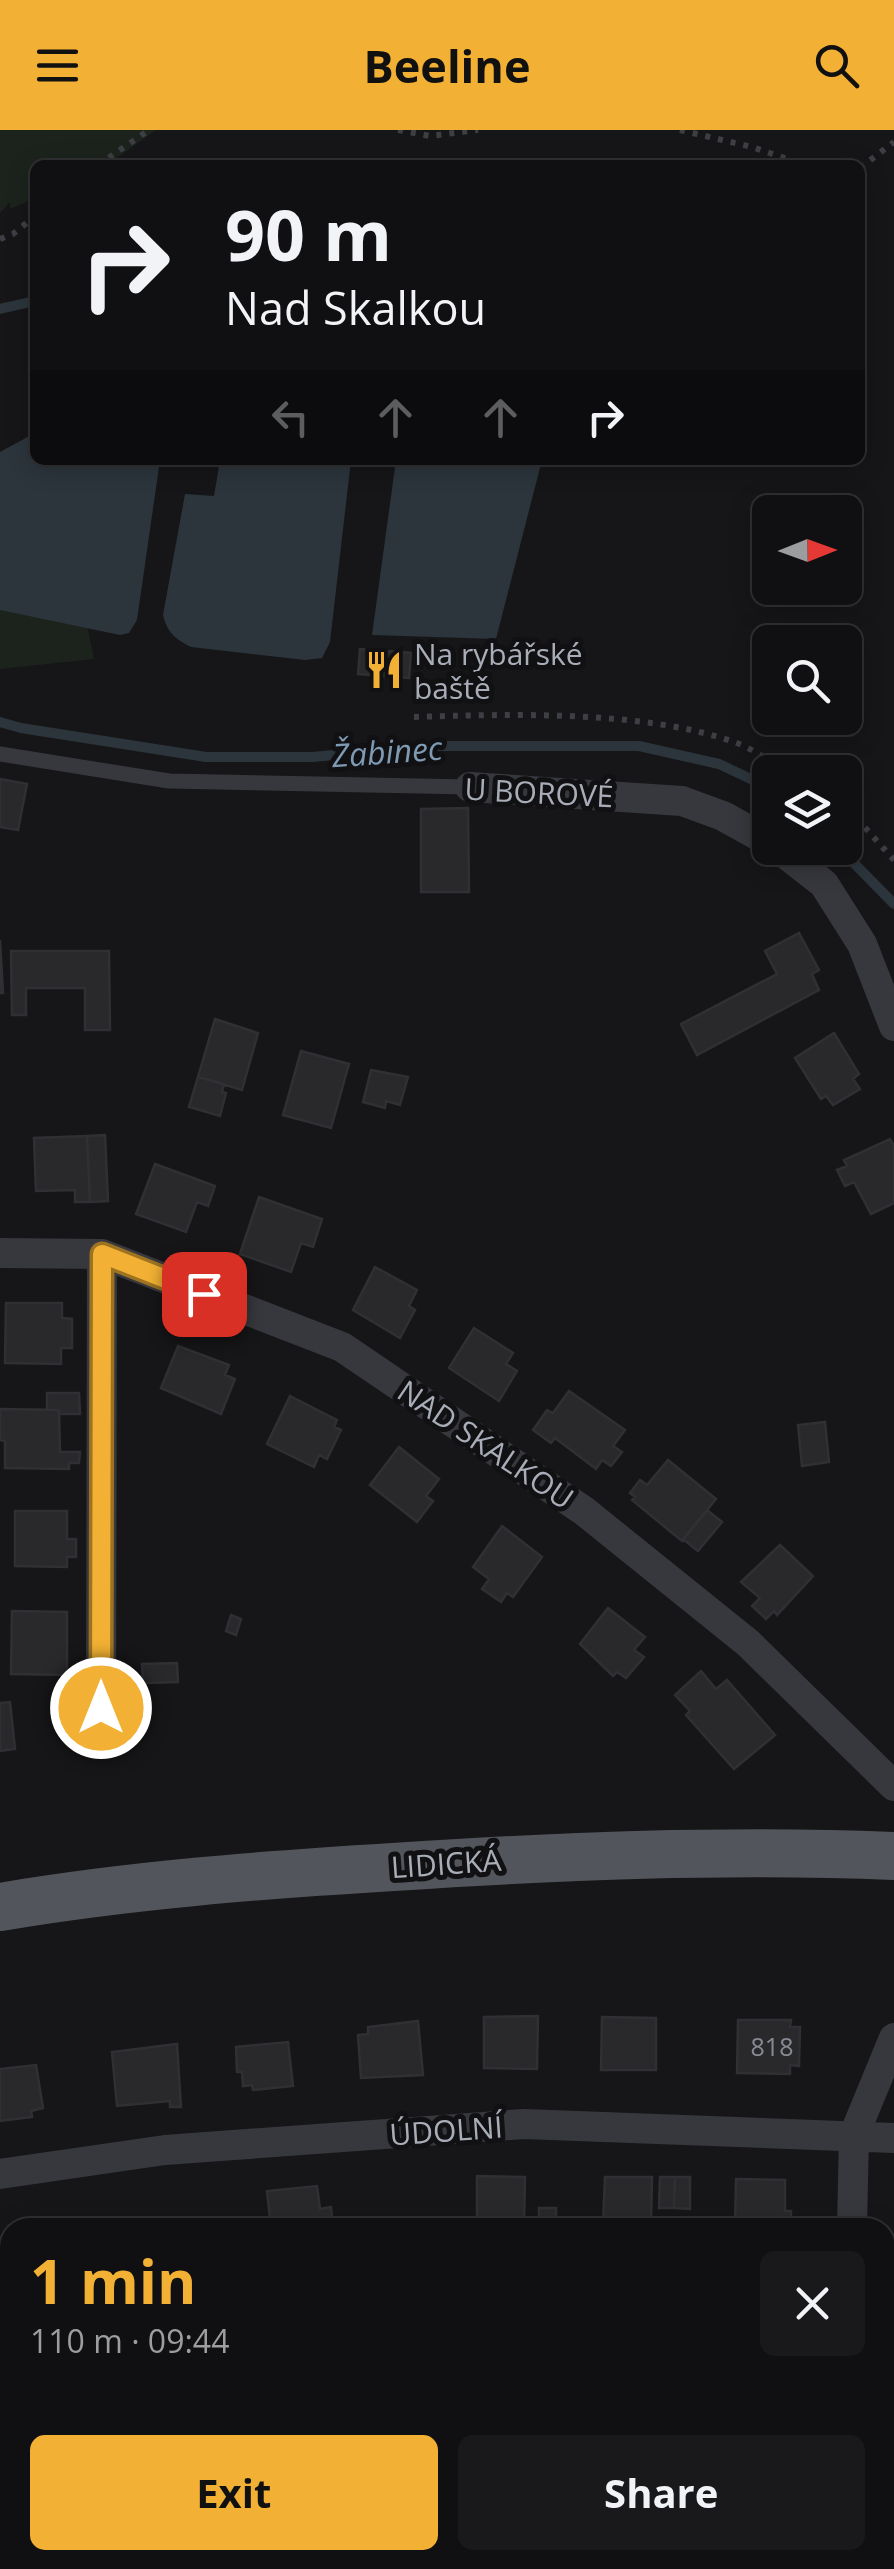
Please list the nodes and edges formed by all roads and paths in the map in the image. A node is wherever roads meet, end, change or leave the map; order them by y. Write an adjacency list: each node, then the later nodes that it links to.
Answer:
1 (149, 130): 6 (path)
2 (398, 130): 3 (path)
3 (478, 130)
4 (680, 130): 7 (path)
5 (894, 142): 8 (path)
6 (105, 160)
7 (790, 160)
8 (865, 164)
9 (30, 220): 10 (path)
10 (0, 239)
11 (414, 717): 13 (path)
12 (0, 754): 14 (lane, U BOROVÉ)
13 (758, 755)
14 (470, 787): 16 (street, U BOROVÉ)
15 (862, 824): 17 (path)
16 (752, 832)
17 (894, 860)
18 (800, 865): 19 (street)
19 (894, 1026)
20 (0, 1253): 21 (street, NAD SKALKOU)
21 (102, 1254): 22 (street); 23 (street, NAD SKALKOU)
22 (101, 1708)
23 (894, 1786)
24 (894, 1856): 25 (main road, LIDICKÁ)
25 (0, 1906)
26 (894, 2038): 27 (street)
27 (854, 2135): 28 (street, ÚDOLNÍ); 29 (street, ÚDOLNÍ); 30 (street)
28 (894, 2138)
29 (0, 2174)
30 (852, 2218)

